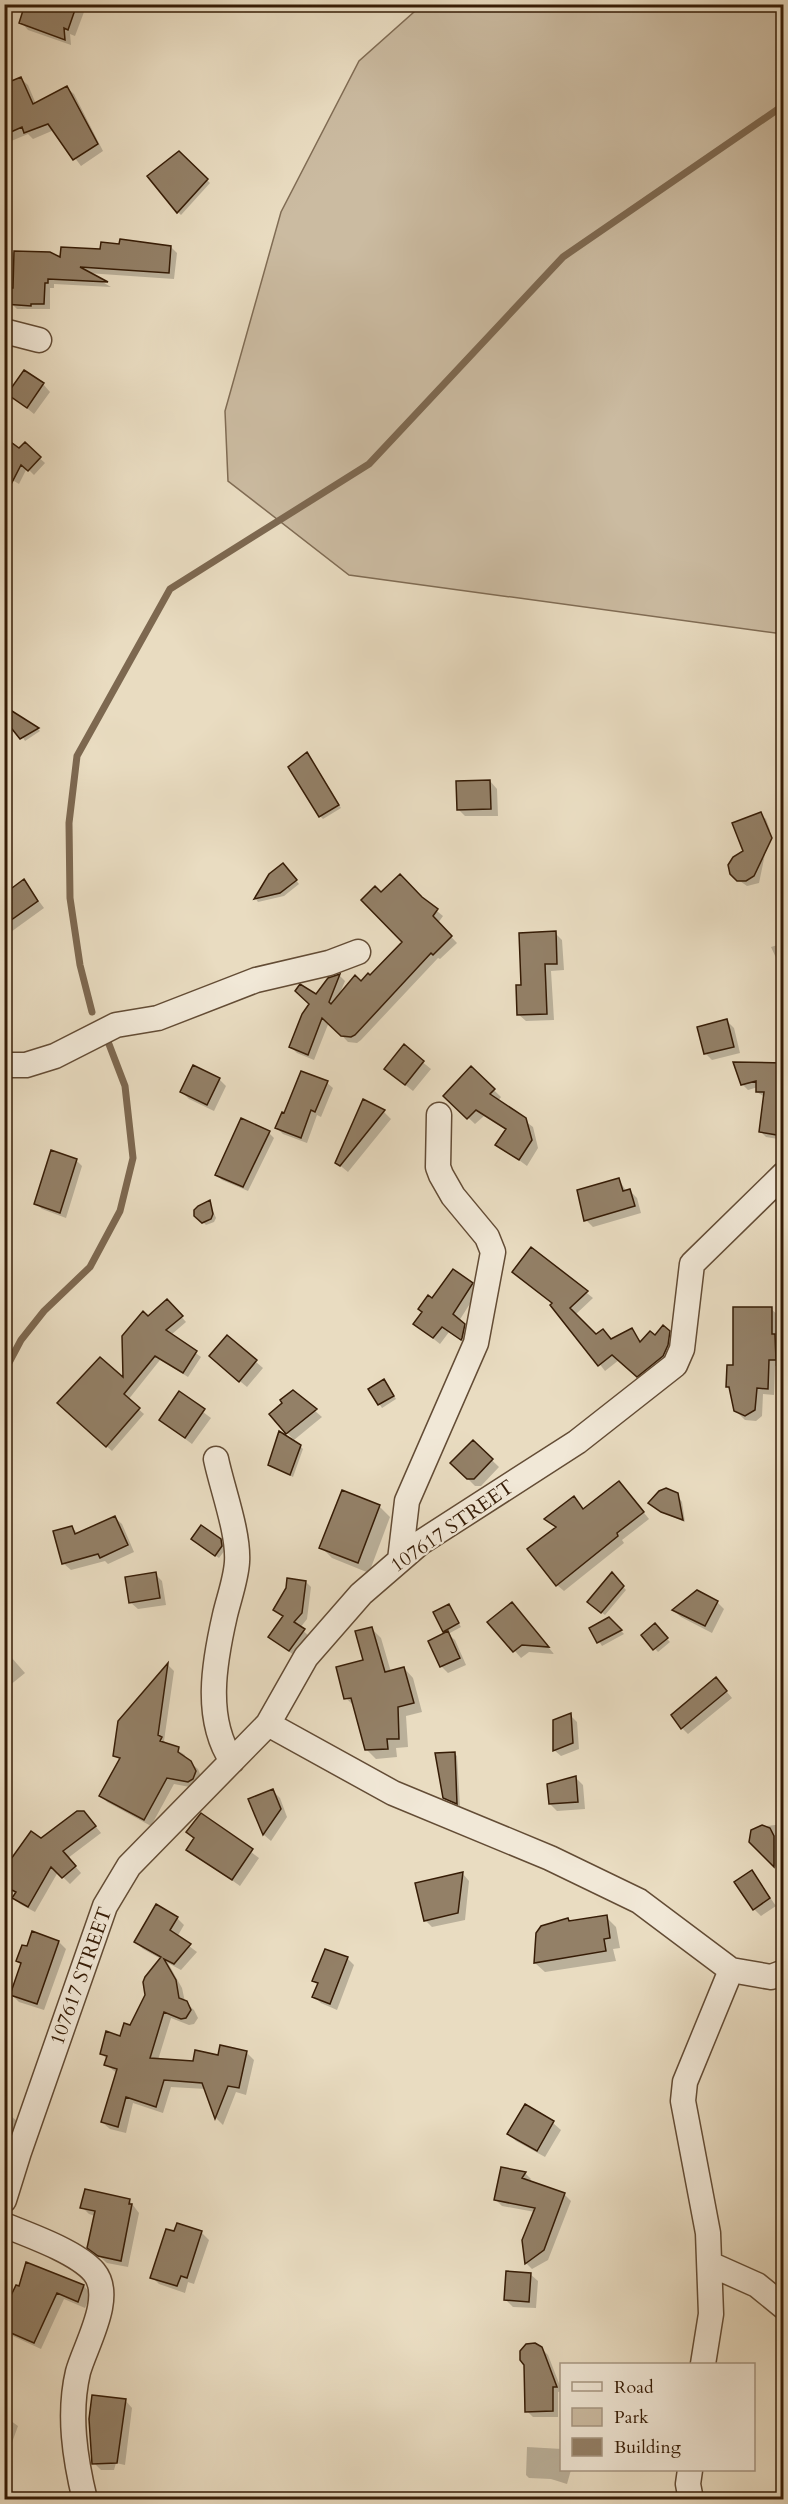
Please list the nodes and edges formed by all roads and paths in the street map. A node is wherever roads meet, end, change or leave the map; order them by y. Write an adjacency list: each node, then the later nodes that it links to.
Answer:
1 (4, 331): 2 (street)
2 (39, 340)
3 (358, 952): 4 (street)
4 (4, 1065)
5 (439, 1115): 8 (street)
6 (783, 1174): 8 (street, 107617 STREET)
7 (216, 1459): 10 (street)
8 (400, 1560): 9 (street, 107617 STREET)
9 (268, 1724): 10 (street, 107617 STREET); 11 (street)
10 (232, 1761): 13 (street, 107617 STREET)
11 (731, 1970): 12 (street); 15 (street)
12 (783, 1972)
13 (4, 2200)
14 (4, 2225): 19 (street)
15 (710, 2264): 16 (street); 17 (street)
16 (783, 2307)
17 (703, 2363)
18 (690, 2471): 20 (street)
19 (86, 2499)
20 (691, 2499)

